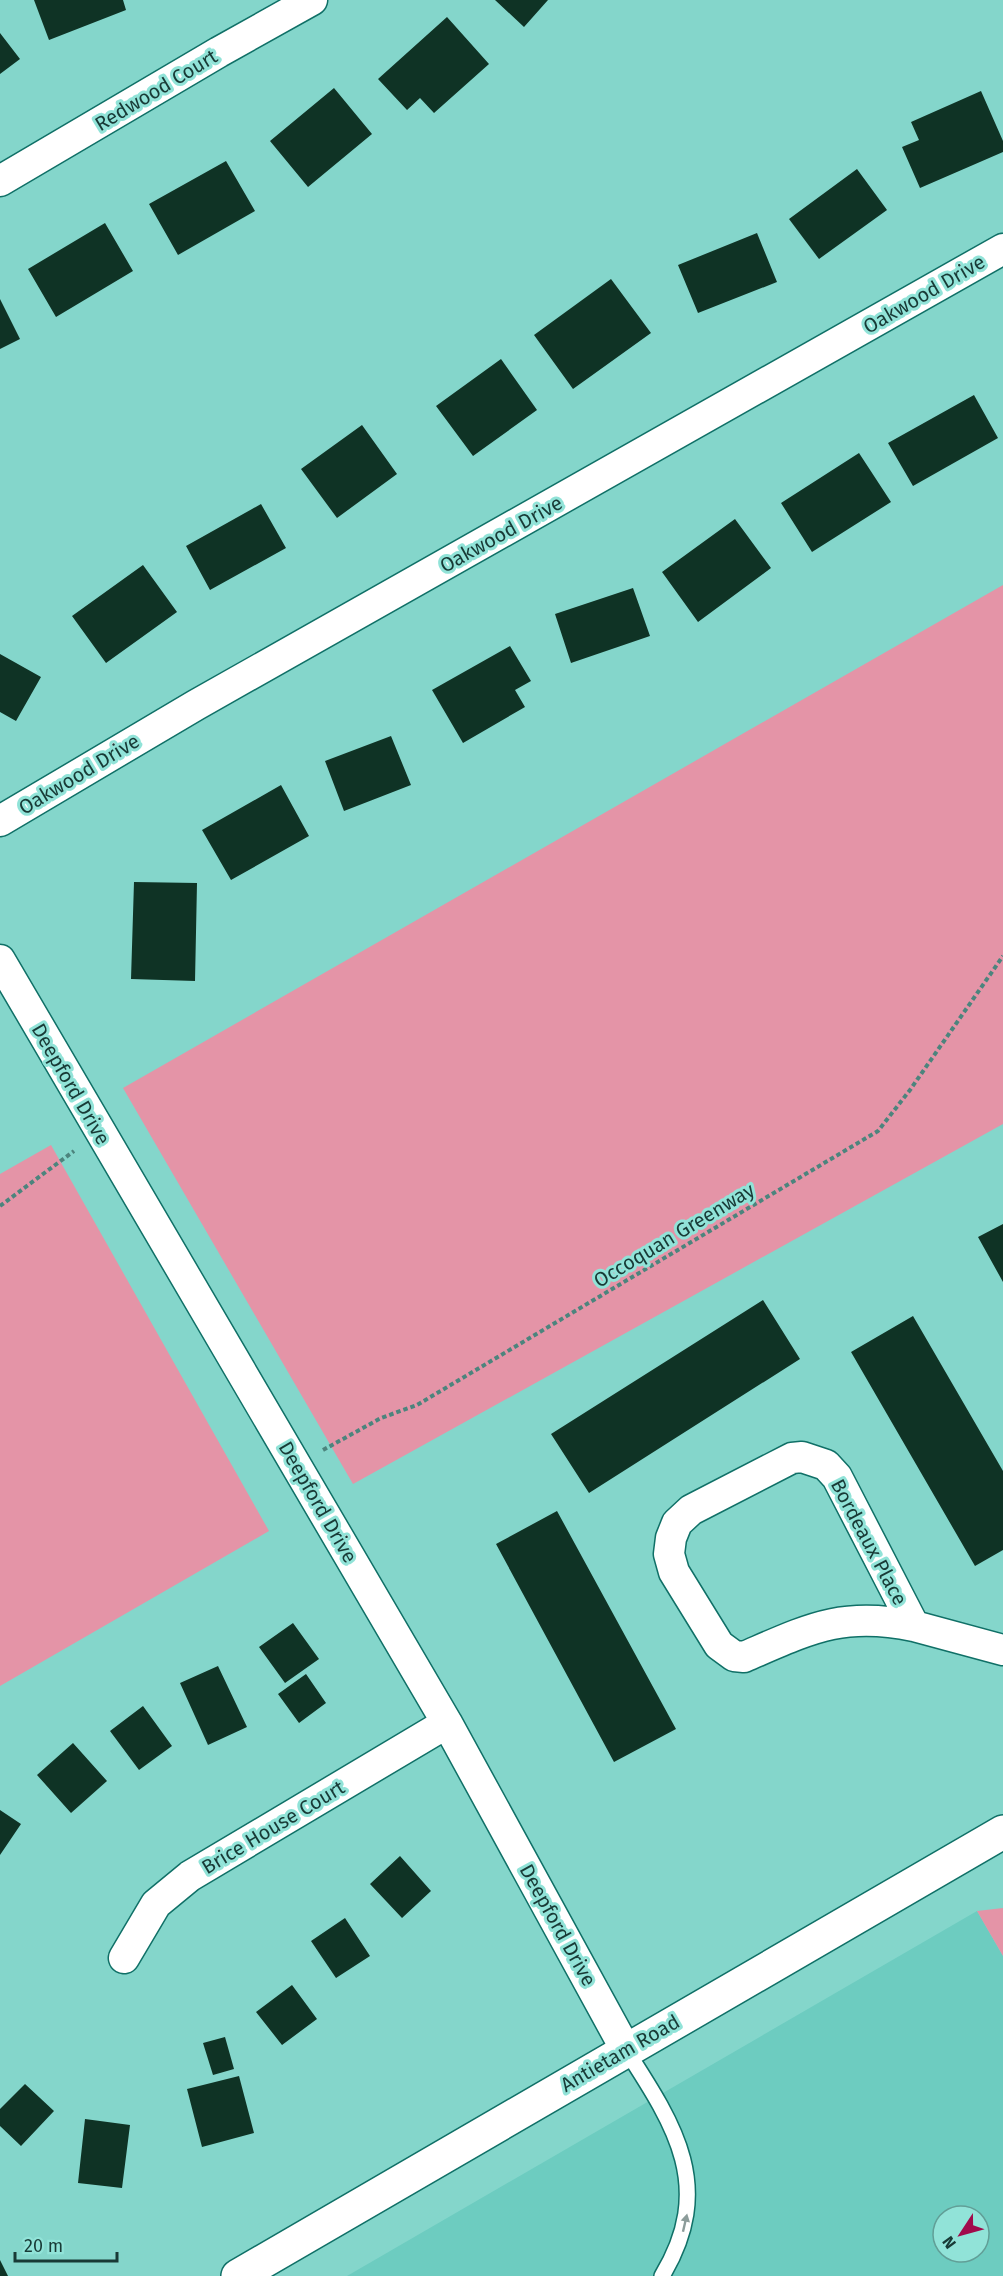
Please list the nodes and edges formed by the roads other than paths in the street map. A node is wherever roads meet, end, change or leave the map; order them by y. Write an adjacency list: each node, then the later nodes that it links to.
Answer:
1 (312, 0): 2 (street, Redwood Court)
2 (0, 182)
3 (1003, 249): 4 (street, Oakwood Drive)
4 (0, 821)
5 (0, 960): 8 (street, Deepford Drive)
6 (914, 1626): 6 (street, Bordeaux Place); 7 (street, Bordeaux Place)
7 (1003, 1650)
8 (447, 1723): 10 (street, Brice House Court); 11 (street, Deepford Drive)
9 (1003, 1832): 11 (street, Antietam Road)
10 (124, 1958)
11 (626, 2050): 12 (street, Antietam Road); 13 (lane, one-way to 11)
12 (238, 2276)
13 (662, 2276)

